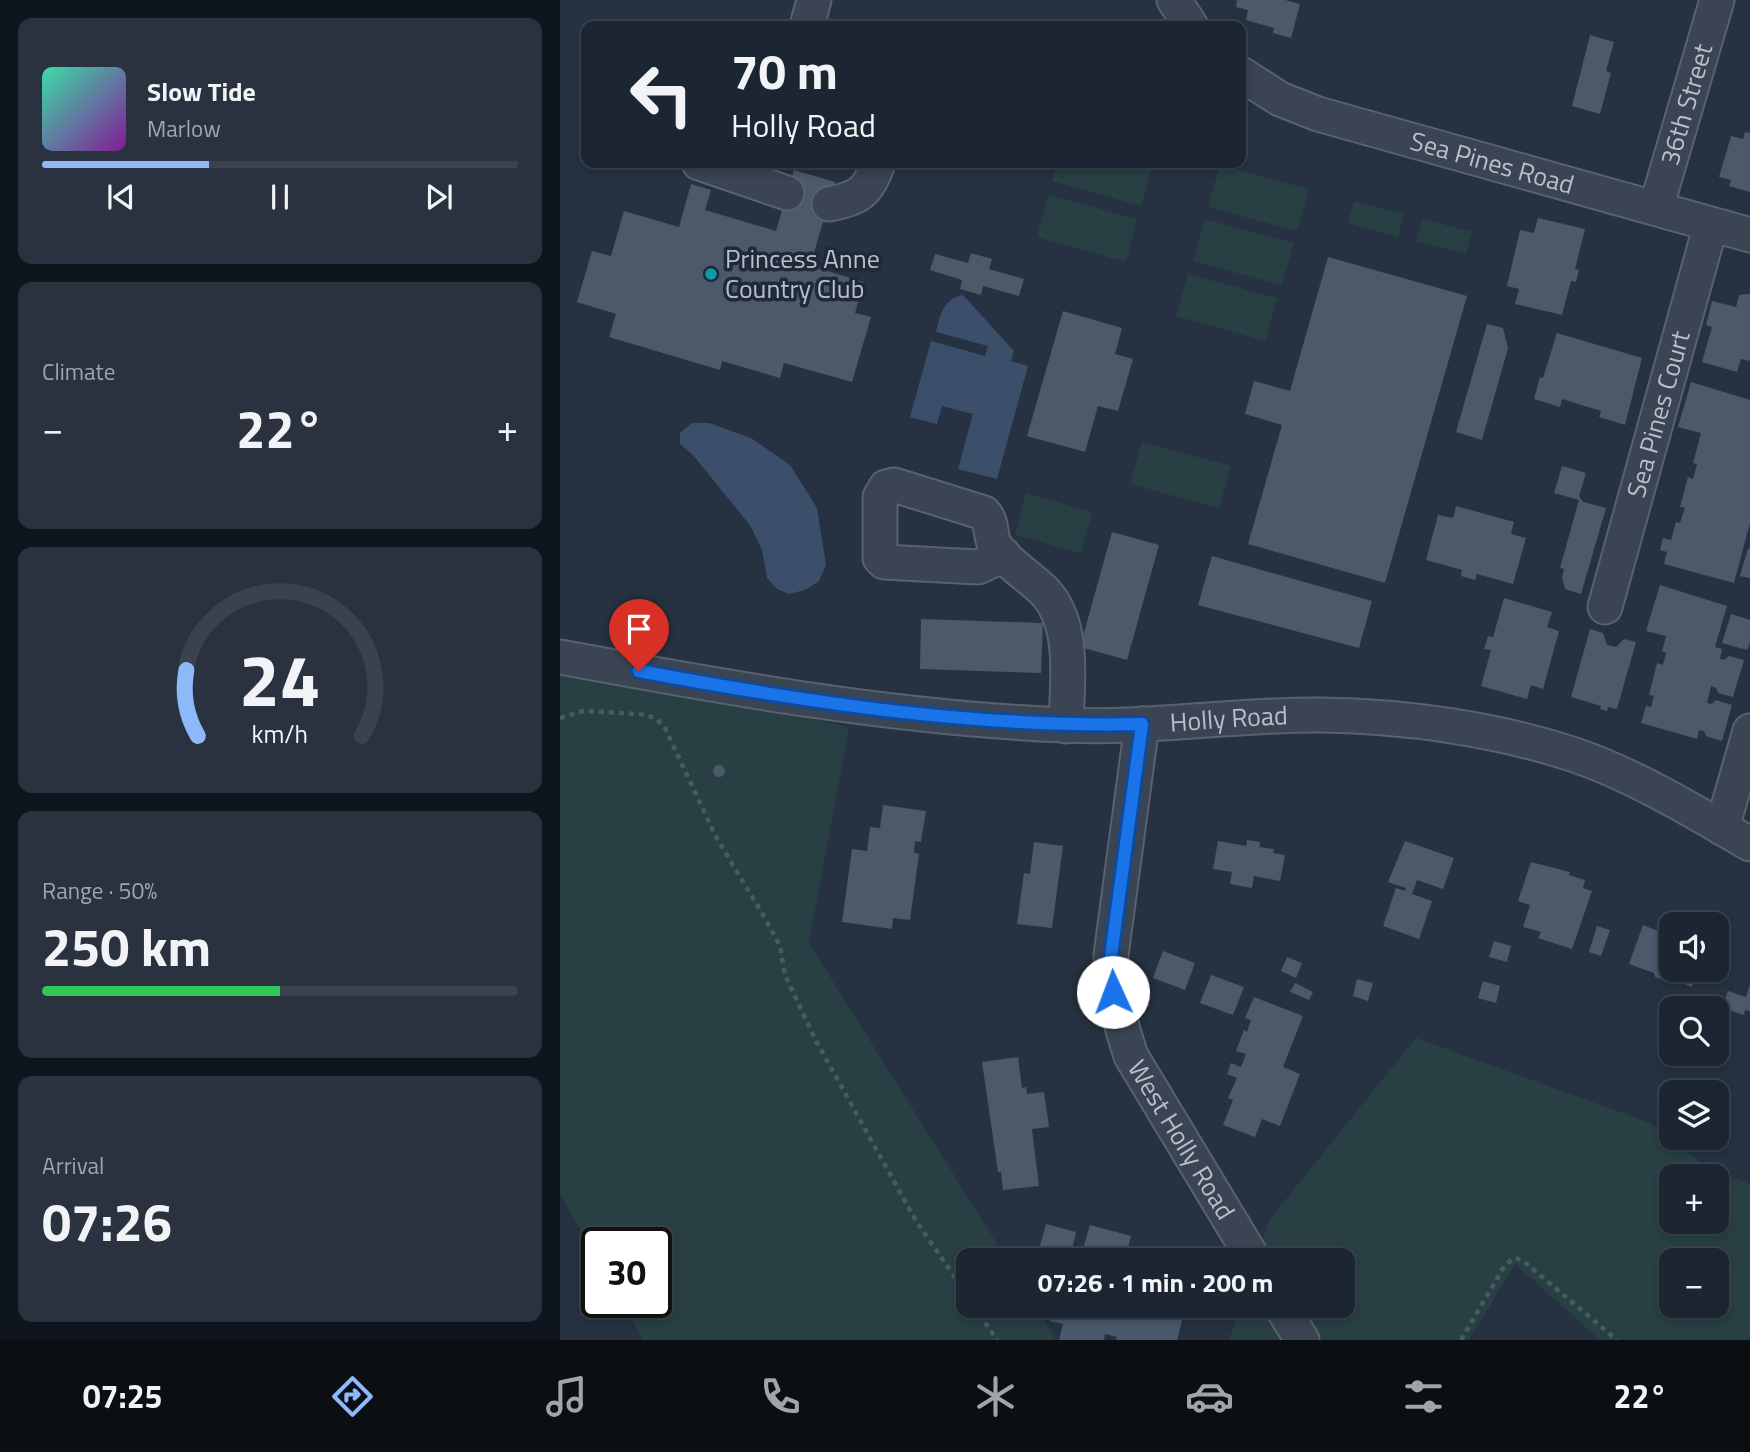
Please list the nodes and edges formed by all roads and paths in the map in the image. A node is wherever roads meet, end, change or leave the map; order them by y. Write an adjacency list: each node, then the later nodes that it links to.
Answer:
1 (814, 0): 4 (street)
2 (1174, 0): 5 (street)
3 (1717, 0): 11 (street, 36th Street)
4 (808, 21)
5 (1188, 21)
6 (1246, 77): 11 (street, Sea Pines Road)
7 (714, 168): 9 (street)
8 (876, 168): 10 (street)
9 (787, 193)
10 (829, 204)
11 (1656, 208): 12 (street, Sea Pines Road)
12 (1711, 224): 13 (street, Sea Pines Road); 15 (street, Sea Pines Court)
13 (1750, 235)
14 (1004, 555): 19 (street)
15 (1605, 607)
16 (560, 657): 19 (street, Holly Road)
17 (560, 719): 24 (path)
18 (1142, 724): 19 (street, Holly Road); 21 (street, Holly Road); 23 (street, West Holly Road)
19 (1066, 726)
20 (1750, 731): 21 (street)
21 (1722, 828): 22 (street, Holly Road)
22 (1750, 844)
23 (1247, 1248)
24 (956, 1279)
25 (982, 1318): 27 (path)
26 (1288, 1318): 28 (street)
27 (997, 1340)
28 (1301, 1340)
29 (1461, 1340): 30 (path)
30 (1616, 1340)

